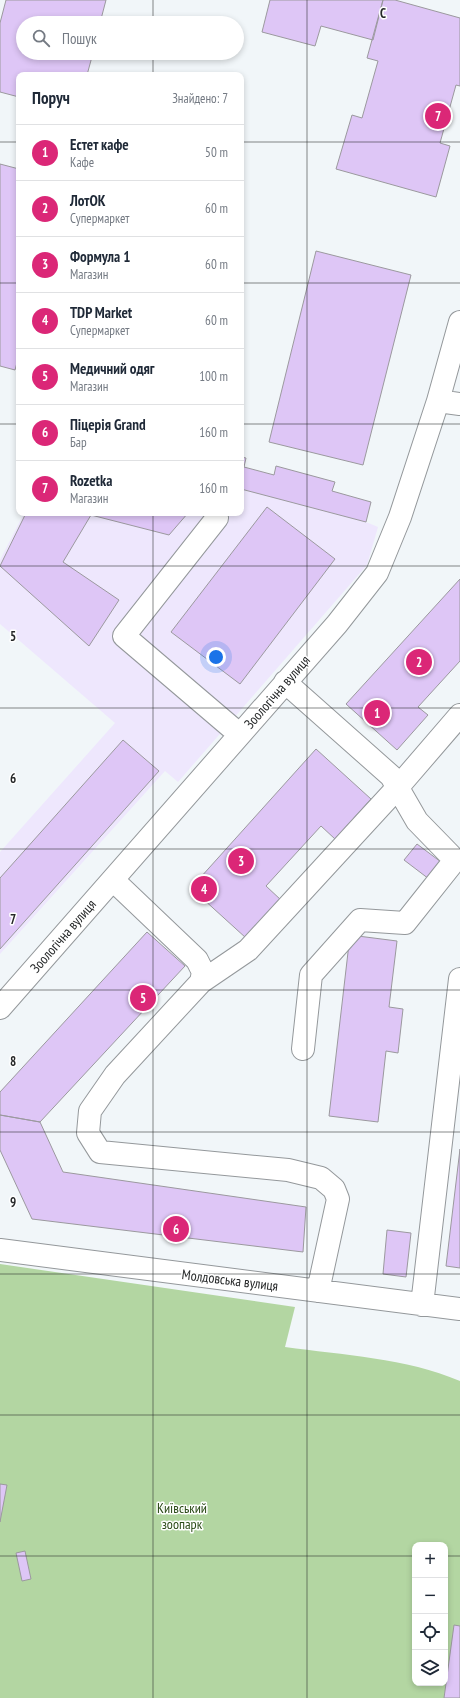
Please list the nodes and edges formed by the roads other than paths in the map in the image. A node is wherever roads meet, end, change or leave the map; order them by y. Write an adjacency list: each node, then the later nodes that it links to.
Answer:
1 (460, 322): 2 (street, Зоологічна вулиця)
2 (438, 401): 3 (street); 5 (street, Зоологічна вулиця)
3 (460, 404)
4 (217, 518): 7 (street)
5 (285, 682): 7 (street, Зоологічна вулиця); 8 (street)
6 (460, 716): 8 (street)
7 (239, 734): 9 (street, Зоологічна вулиця)
8 (398, 787): 11 (street); 13 (street)
9 (112, 880): 11 (street); 12 (street, Зоологічна вулиця)
10 (460, 979): 16 (street)
11 (201, 982): 15 (street)
12 (0, 1008)
13 (302, 1049)
14 (0, 1250): 15 (street, Молдовська вулиця)
15 (318, 1291): 16 (street, Молдовська вулиця)
16 (422, 1305): 17 (street, Молдовська вулиця)
17 (460, 1309)

